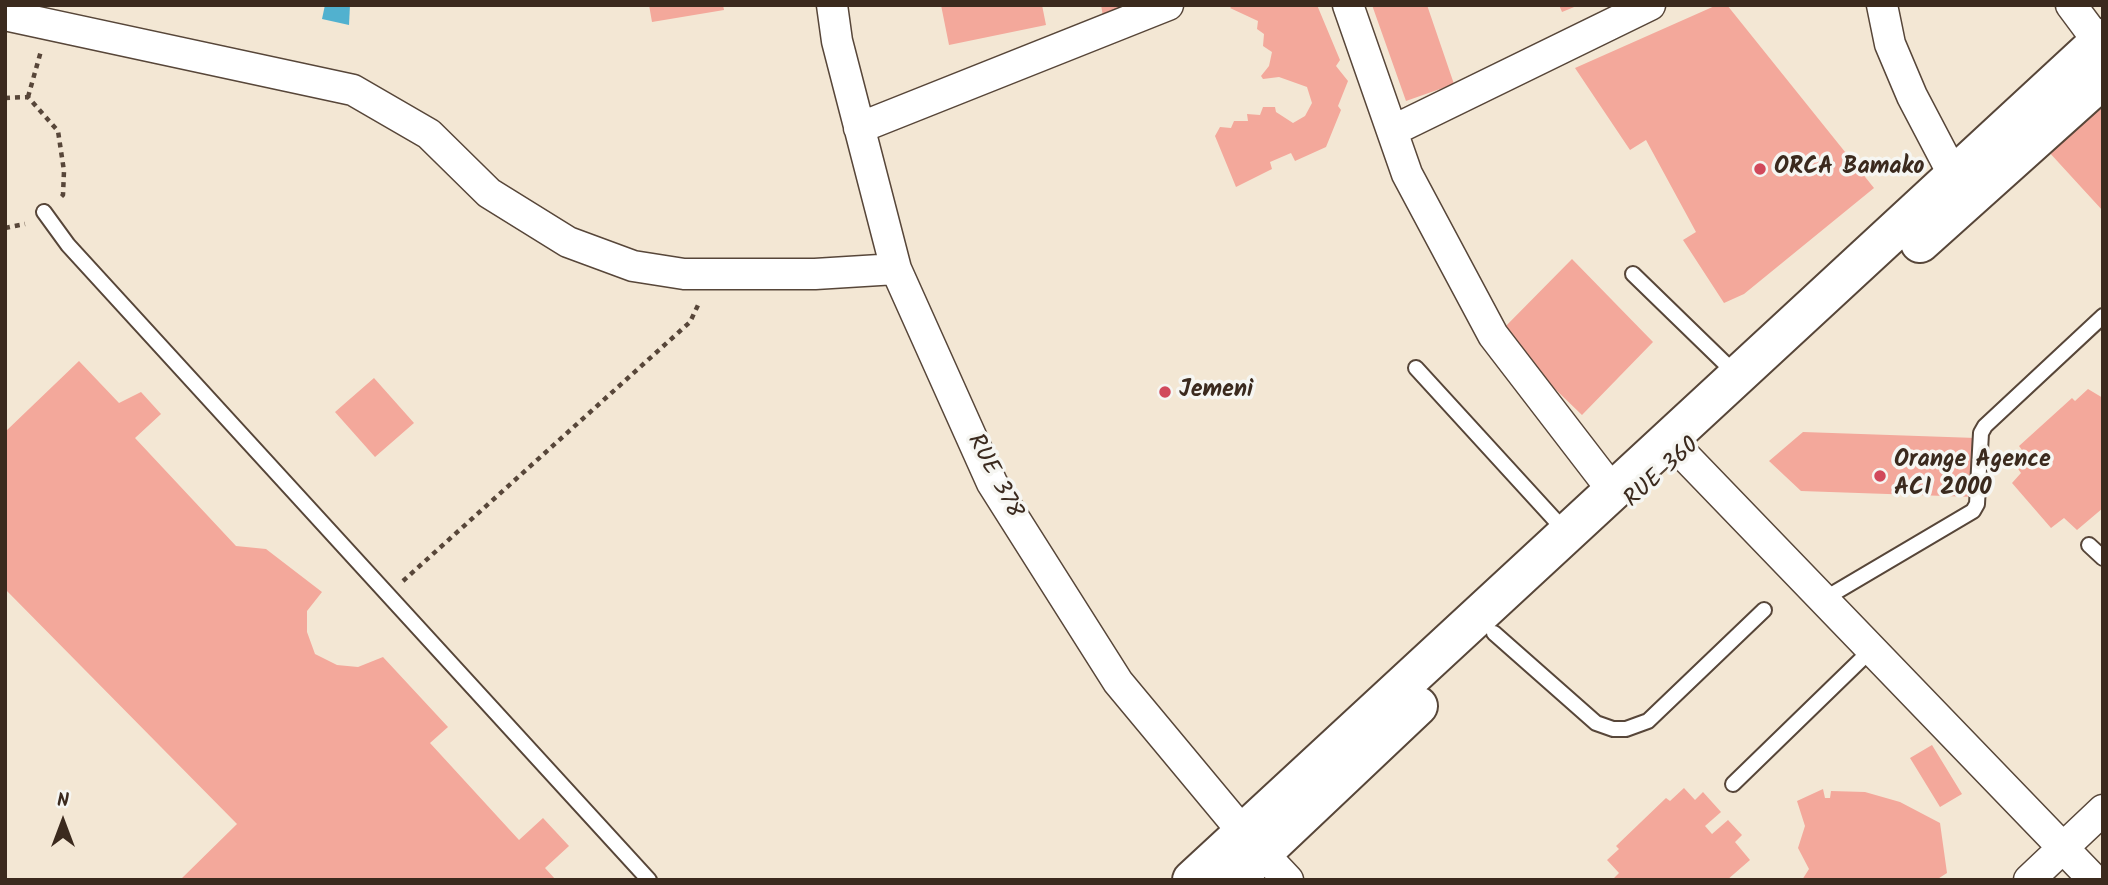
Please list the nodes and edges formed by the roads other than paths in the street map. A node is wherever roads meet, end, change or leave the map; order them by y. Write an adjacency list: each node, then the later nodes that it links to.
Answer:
1 (832, 5): 9 (street, RUE 378)
2 (1168, 5): 9 (street)
3 (1348, 5): 10 (street)
4 (1650, 5): 10 (street)
5 (1882, 5): 11 (street)
6 (2071, 5): 8 (street)
7 (5, 15): 13 (street)
8 (2101, 52): 11 (main road); 18 (main road, RUE 360)
9 (859, 128): 13 (street, RUE 378)
10 (1394, 130): 19 (street)
11 (1954, 176): 17 (main road)
12 (44, 212): 31 (lane)
13 (896, 269): 29 (street, RUE 378)
14 (1633, 274): 17 (lane)
15 (2103, 316): 23 (lane)
16 (1416, 368): 20 (lane)
17 (1738, 376): 19 (main road)
18 (1685, 455): 23 (street); 25 (main road, RUE 360)
19 (1613, 491): 20 (main road)
20 (1566, 533): 29 (main road)
21 (2090, 545): 22 (lane)
22 (2103, 558)
23 (1824, 599): 26 (street)
24 (1764, 610): 25 (lane)
25 (1494, 634): 29 (main road, RUE 360)
26 (1872, 649): 27 (lane); 30 (street)
27 (1733, 784)
28 (2103, 810): 30 (street)
29 (1253, 842): 32 (main road); 33 (main road, RUE 360); 34 (street, RUE 378)
30 (2063, 848): 35 (street); 36 (street)
31 (649, 880)
32 (1192, 880)
33 (1234, 880)
34 (1288, 880)
35 (2029, 880)
36 (2094, 880)

